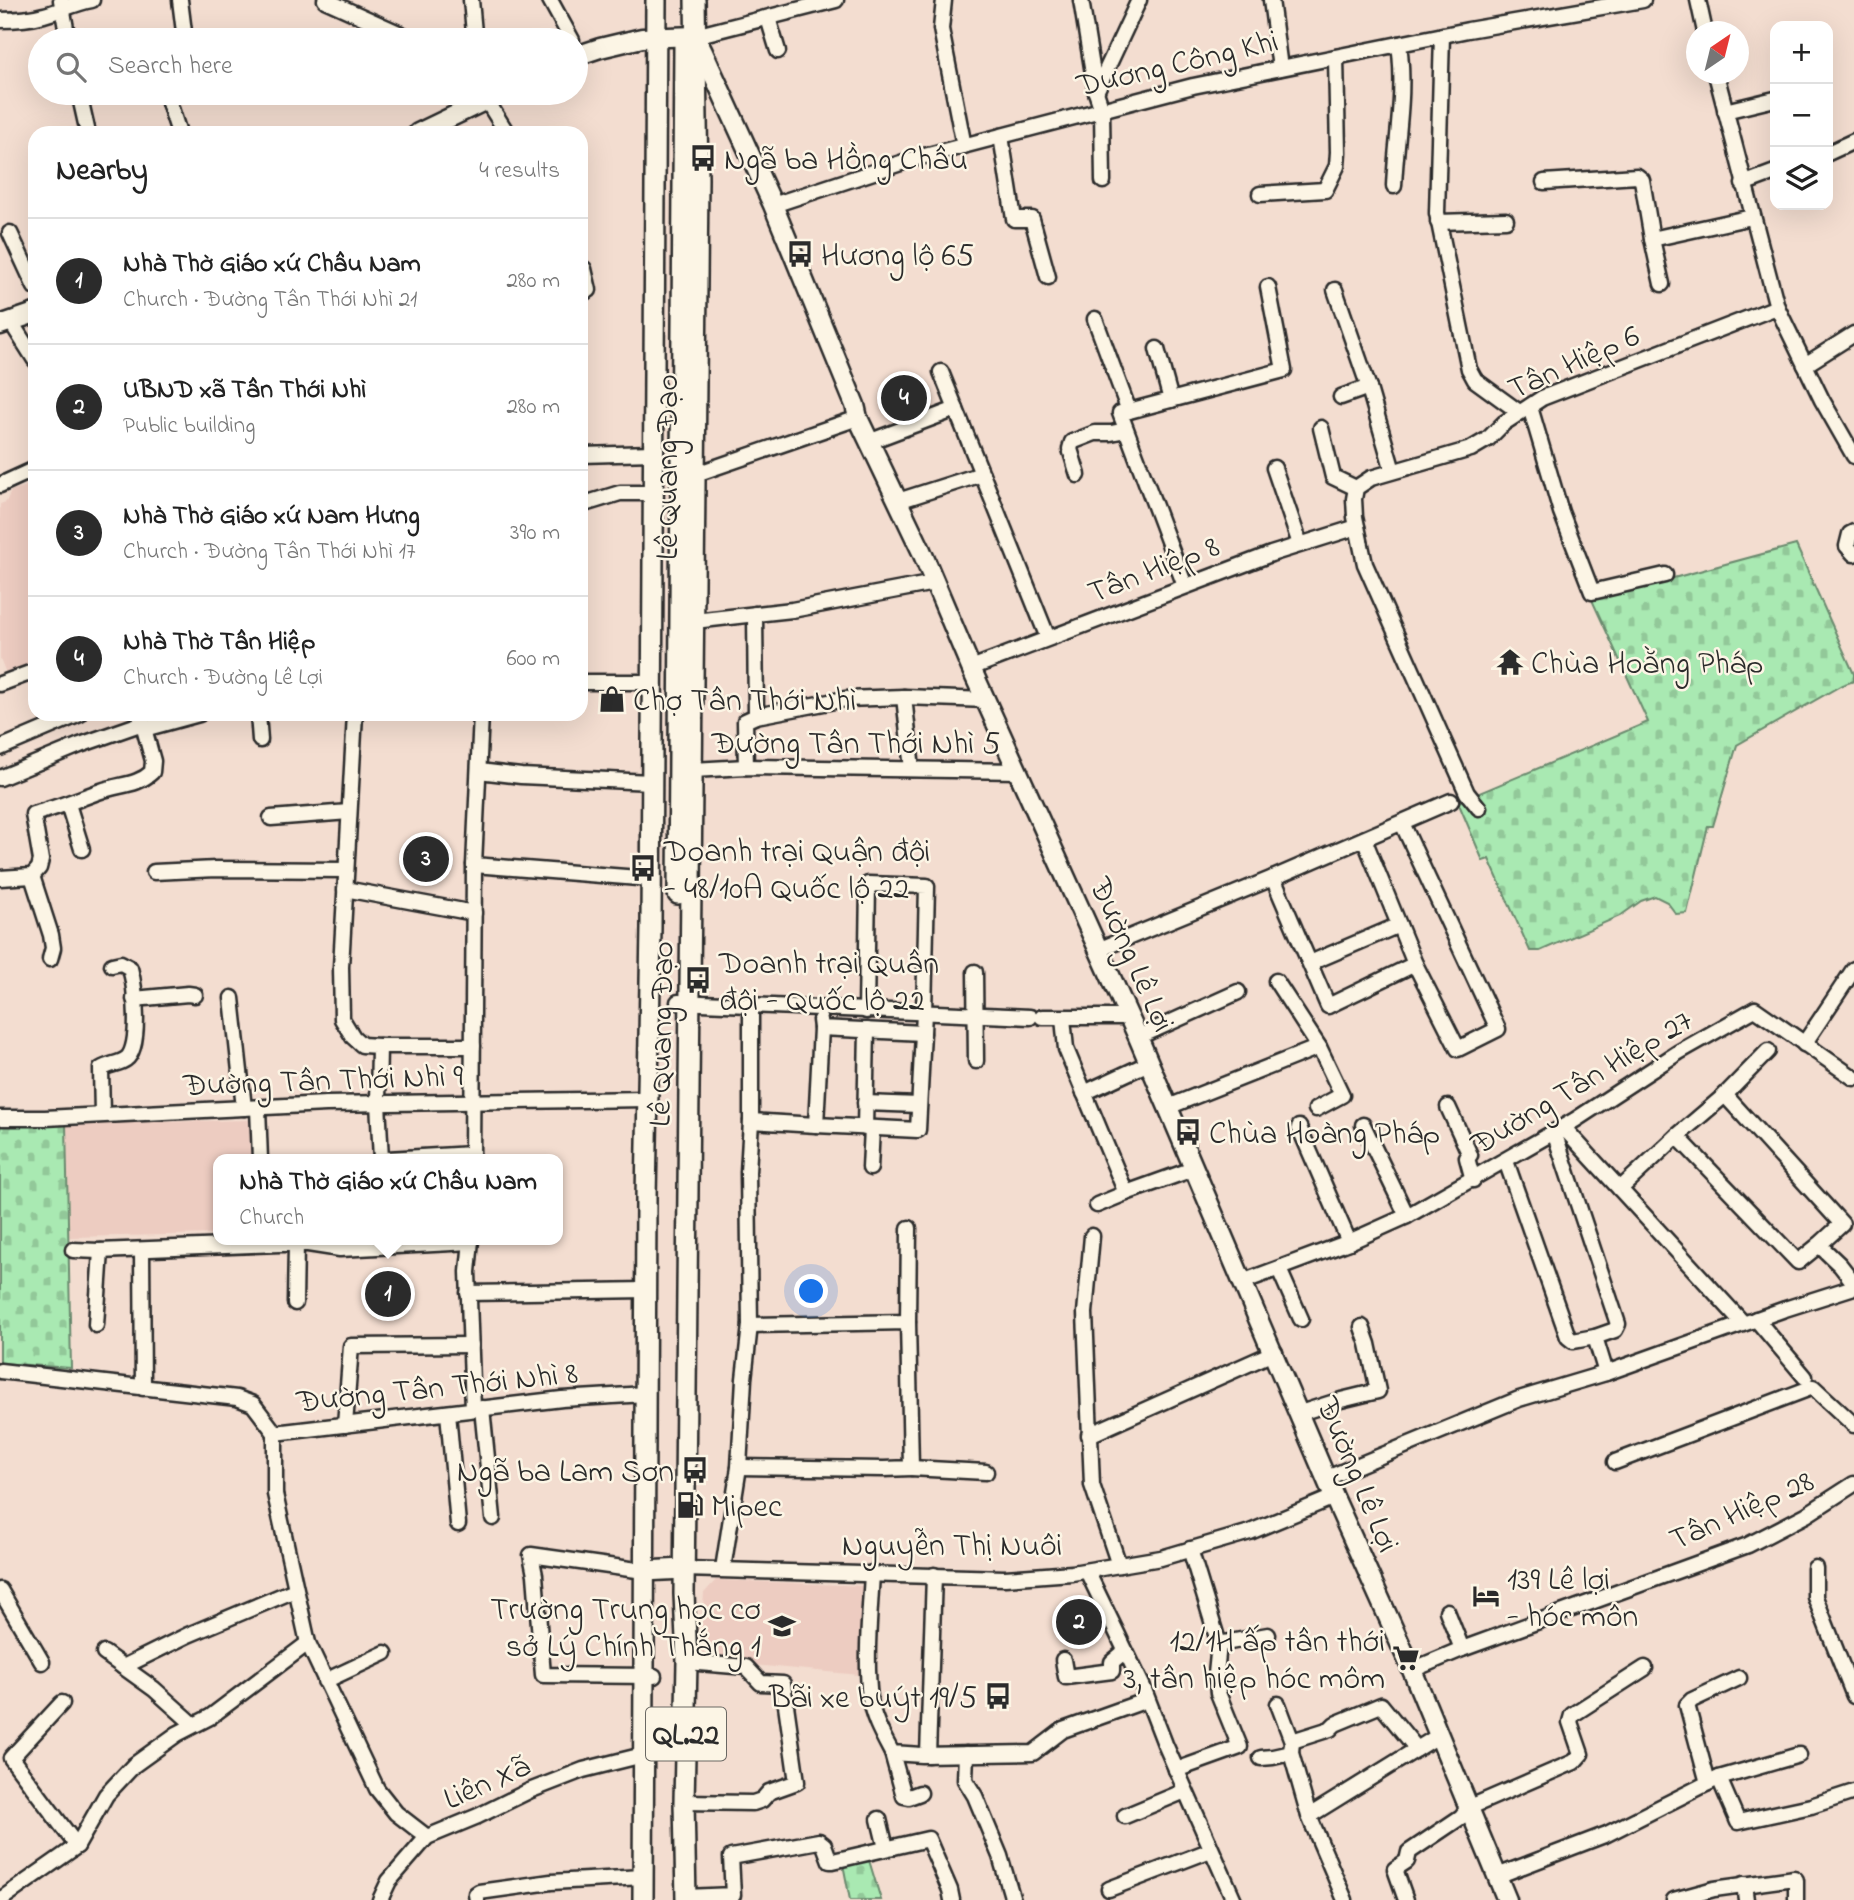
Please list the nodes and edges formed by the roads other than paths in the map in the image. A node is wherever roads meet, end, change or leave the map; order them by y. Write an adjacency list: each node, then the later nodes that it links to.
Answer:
1 (92, 0): 17 (street)
2 (180, 0): 22 (street)
3 (324, 0): 23 (street)
4 (471, 0): 24 (street)
5 (550, 0): 25 (street)
6 (656, 0): 27 (highway, Lê Quang Đạo / QL.22)
7 (667, 0): 27 (highway, Lê Quang Đạo / QL.22)
8 (684, 0): 27 (highway, Lê Quang Đạo / QL.22)
9 (695, 0): 27 (highway, Lê Quang Đạo / QL.22)
10 (833, 0): 18 (street)
11 (944, 0): 48 (street)
12 (1081, 0): 34 (street)
13 (1139, 0): 34 (street)
14 (1271, 0): 32 (street)
15 (1643, 0): 26 (street, Dương Công Khi)
16 (1698, 0): 20 (street)
17 (62, 4): 19 (street); 21 (street)
18 (768, 18): 27 (street); 30 (street)
19 (0, 20)
20 (1703, 21)
21 (66, 28)
22 (184, 28)
23 (387, 28)
24 (474, 28)
25 (565, 28)
26 (1442, 35): 28 (street, Dương Công Khi); 59 (street)
27 (676, 37): 29 (main road); 56 (main road, Đường Lê Lợi); 86 (highway, Lê Quang Đạo / QL.22); 92 (highway, Lê Quang Đạo / QL.22); 162 (highway, Lê Quang Đạo / QL.22); 265 (highway, Lê Quang Đạo / QL.22)
28 (1399, 44): 31 (street, Dương Công Khi); 54 (street)
29 (588, 48)
30 (778, 51)
31 (1336, 57): 32 (street, Dương Công Khi); 55 (street)
32 (1280, 68): 40 (street, Dương Công Khi)
33 (1718, 84): 41 (street)
34 (1096, 92): 40 (street)
35 (1770, 100): 41 (street)
36 (82, 105): 42 (street)
37 (170, 105): 43 (street)
38 (471, 105): 44 (main road)
39 (494, 105): 45 (street)
40 (1102, 110): 46 (street, Dương Công Khi); 51 (street)
41 (1725, 111): 53 (street)
42 (86, 126)
43 (177, 126)
44 (431, 126)
45 (504, 126)
46 (1001, 136): 48 (street, Dương Công Khi); 63 (street)
47 (1854, 141): 49 (street)
48 (964, 146): 56 (street, Dương Công Khi)
49 (1833, 151)
50 (1770, 174): 53 (street)
51 (1103, 181)
52 (1544, 183): 61 (street)
53 (1743, 184): 57 (street)
54 (1394, 186)
55 (1260, 194)
56 (773, 205): 82 (main road, Đường Lê Lợi)
57 (1752, 217): 61 (street); 67 (street)
58 (1506, 220): 59 (street)
59 (1438, 222): 80 (street)
60 (10, 233): 62 (street)
61 (1652, 239): 64 (street)
62 (28, 272)
63 (1048, 277)
64 (1662, 284)
65 (1268, 287): 78 (street)
66 (1335, 290): 76 (street)
67 (1777, 307): 74 (street); 80 (street, Tân Hiệp 6)
68 (28, 316): 70 (main road)
69 (1095, 319): 81 (street)
70 (5, 324): 73 (street)
71 (1854, 334): 74 (street)
72 (1157, 349): 78 (street)
73 (28, 352)
74 (1805, 365): 88 (street)
75 (942, 372): 79 (street)
76 (1369, 387): 77 (street); 90 (street)
77 (1341, 397)
78 (1171, 400): 81 (street)
79 (956, 409): 85 (street); 93 (street)
80 (1524, 410): 90 (street, Tân Hiệp 6); 104 (street)
81 (1129, 411): 84 (street)
82 (858, 418): 85 (main road, Đường Lê Lợi); 92 (street)
83 (1321, 428): 96 (street)
84 (1126, 430): 94 (street); 106 (street)
85 (871, 441): 98 (main road, Đường Lê Lợi)
86 (653, 453): 87 (street); 97 (highway, Lê Quang Đạo / QL.22)
87 (588, 455)
88 (1854, 456)
89 (1274, 468): 102 (street)
90 (1393, 471): 96 (street, Tân Hiệp 6)
91 (28, 472): 95 (street)
92 (696, 474): 108 (highway, Lê Quang Đạo / QL.22)
93 (982, 474): 98 (street); 109 (street)
94 (1078, 475)
95 (0, 485)
96 (1356, 488): 100 (street)
97 (653, 493): 99 (street); 113 (highway, Lê Quang Đạo / QL.22)
98 (898, 501): 105 (main road, Đường Lê Lợi)
99 (588, 503)
100 (1357, 527): 102 (street, Tân Hiệp 8); 134 (street)
101 (1854, 531): 103 (street)
102 (1300, 544): 106 (street, Tân Hiệp 8)
103 (1854, 554)
104 (1665, 575)
105 (934, 583): 107 (street); 110 (main road, Đường Lê Lợi)
106 (1185, 586): 109 (street, Tân Hiệp 8)
107 (755, 614): 108 (street); 117 (street)
108 (694, 621): 127 (highway, Lê Quang Đạo / QL.22)
109 (1048, 638): 110 (street, Tân Hiệp 8)
110 (971, 668): 116 (main road, Đường Lê Lợi)
111 (28, 674): 114 (street)
112 (588, 682): 113 (street)
113 (652, 682): 131 (highway, Lê Quang Đạo / QL.22)
114 (0, 684)
115 (904, 697): 116 (street); 117 (street); 126 (street)
116 (987, 700): 129 (main road, Đường Lê Lợi)
117 (756, 716): 125 (street)
118 (64, 721): 124 (street)
119 (259, 721): 123 (street)
120 (355, 721): 135 (street)
121 (481, 721): 128 (street)
122 (142, 722): 130 (street); 133 (street)
123 (260, 740)
124 (0, 748)
125 (746, 767): 126 (street, Đường Tân Thới Nhì 5); 127 (street, Đường Tân Thới Nhì 5)
126 (912, 769): 129 (street, Đường Tân Thới Nhì 5)
127 (693, 770): 162 (highway, Lê Quang Đạo / QL.22)
128 (479, 771): 131 (street); 140 (street)
129 (1019, 771): 150 (main road, Đường Lê Lợi)
130 (0, 778)
131 (651, 782): 146 (highway, Lê Quang Đạo / QL.22)
132 (1451, 801): 137 (street)
133 (68, 804): 139 (street); 143 (street)
134 (1479, 808)
135 (349, 812): 136 (street); 141 (street)
136 (271, 818)
137 (1402, 823): 138 (street); 153 (street)
138 (1364, 839): 145 (street); 149 (street)
139 (82, 849)
140 (474, 865): 146 (street); 148 (street)
141 (346, 870): 142 (street); 147 (street)
142 (154, 872)
143 (32, 876): 144 (street); 151 (street)
144 (0, 878)
145 (1273, 878): 150 (street); 152 (street)
146 (651, 879): 184 (highway, Lê Quang Đạo / QL.22)
147 (345, 889): 148 (street); 175 (street)
148 (474, 913): 176 (street)
149 (1399, 925): 152 (street); 153 (street)
150 (1098, 950): 168 (main road, Đường Lê Lợi)
151 (50, 958)
152 (1310, 962): 153 (street)
153 (1415, 964)
154 (112, 965): 161 (street)
155 (1854, 969): 174 (street)
156 (975, 972): 167 (street)
157 (1276, 981): 177 (street)
158 (1238, 992): 173 (street)
159 (195, 995): 161 (street)
160 (232, 998): 191 (street)
161 (134, 999): 193 (street)
162 (684, 1001): 163 (street); 265 (highway, Lê Quang Đạo / QL.22)
163 (751, 1006): 164 (street); 195 (street)
164 (818, 1009): 165 (street); 170 (street)
165 (866, 1011): 166 (street); 166 (street)
166 (924, 1013): 167 (street); 172 (street)
167 (976, 1015): 169 (street); 179 (street)
168 (1128, 1017): 169 (street); 173 (main road, Đường Lê Lợi)
169 (1063, 1018): 182 (street)
170 (821, 1028): 171 (street); 196 (street)
171 (867, 1030): 172 (street); 187 (street)
172 (923, 1033): 188 (street)
173 (1138, 1037): 180 (main road, Đường Lê Lợi)
174 (1804, 1045): 181 (street); 200 (street, Đường Tân Hiệp 27)
175 (379, 1046): 176 (street); 185 (street)
176 (473, 1046): 186 (street)
177 (1319, 1047): 189 (street); 192 (street)
178 (1768, 1051): 183 (street)
179 (976, 1061)
180 (1149, 1063): 182 (street); 189 (main road, Đường Lê Lợi)
181 (1854, 1078)
182 (1084, 1093): 210 (street)
183 (1725, 1095): 201 (street); 221 (street)
184 (648, 1099): 186 (street, Đường Tân Thới Nhì 9); 228 (highway, Lê Quang Đạo / QL.22)
185 (378, 1103): 186 (street, Đường Tân Thới Nhì 9); 191 (street, Đường Tân Thới Nhì 9); 203 (street)
186 (472, 1103): 204 (street)
187 (865, 1103): 188 (street); 199 (street)
188 (919, 1105): 199 (street)
189 (1168, 1107): 207 (main road, Đường Lê Lợi)
190 (1448, 1107): 208 (street)
191 (251, 1108): 193 (street, Đường Tân Thới Nhì 9); 202 (street)
192 (1316, 1109)
193 (102, 1114): 194 (street, Đường Tân Thới Nhì 9)
194 (0, 1118)
195 (751, 1121): 196 (street); 235 (street)
196 (816, 1125): 199 (street)
197 (1363, 1125): 212 (street)
198 (1299, 1127): 215 (street)
199 (869, 1128): 206 (street)
200 (1559, 1130): 205 (street, Đường Tân Hiệp 27); 209 (street); 237 (street)
201 (1677, 1136): 209 (street); 221 (street)
202 (259, 1154)
203 (381, 1154)
204 (472, 1154)
205 (1506, 1161): 208 (street, Đường Tân Hiệp 27); 237 (street)
206 (870, 1168)
207 (1193, 1169): 210 (street); 226 (main road, Đường Lê Lợi)
208 (1473, 1180): 212 (street, Đường Tân Hiệp 27)
209 (1620, 1189): 232 (street)
210 (1126, 1193): 211 (street)
211 (1097, 1205)
212 (1407, 1216): 215 (street, Đường Tân Hiệp 27)
213 (909, 1227): 233 (street)
214 (1092, 1236): 251 (street)
215 (1349, 1242): 225 (street, Đường Tân Hiệp 27)
216 (218, 1245): 223 (street)
217 (296, 1245): 230 (street)
218 (305, 1245): 219 (street)
219 (359, 1245)
220 (471, 1245): 229 (street)
221 (1819, 1245): 227 (street)
222 (73, 1250): 224 (street)
223 (142, 1250): 224 (street); 243 (street)
224 (101, 1251): 234 (street)
225 (1279, 1269): 226 (street, Đường Tân Hiệp 27); 231 (street)
226 (1242, 1282): 239 (main road, Đường Lê Lợi)
227 (1854, 1285): 232 (street)
228 (646, 1290): 229 (street); 244 (highway, Lê Quang Đạo / QL.22)
229 (468, 1293): 238 (street)
230 (295, 1303)
231 (1301, 1319)
232 (1749, 1321): 241 (street); 242 (street)
233 (908, 1322): 235 (street); 254 (street)
234 (96, 1325)
235 (750, 1325): 253 (street)
236 (1362, 1327): 247 (street)
237 (1595, 1337): 241 (street)
238 (471, 1345): 245 (street); 248 (street)
239 (1275, 1352): 247 (main road, Đường Lê Lợi); 251 (street)
240 (0, 1371): 243 (street, Đường Tân Thới Nhì 8)
241 (1606, 1373): 256 (street)
242 (1805, 1377)
243 (143, 1388): 250 (street, Đường Tân Thới Nhì 8)
244 (646, 1394): 245 (street, Đường Tân Thới Nhì 8); 265 (highway, Lê Quang Đạo / QL.22)
245 (478, 1409): 246 (street, Đường Tân Thới Nhì 8); 259 (street)
246 (448, 1413): 248 (street, Đường Tân Thới Nhì 8); 260 (street)
247 (1300, 1413): 256 (main road, Đường Lê Lợi)
248 (345, 1425): 250 (street, Đường Tân Thới Nhì 8)
249 (1854, 1425): 252 (street)
250 (275, 1433): 270 (street)
251 (1089, 1435): 262 (street)
252 (1615, 1462)
253 (739, 1467): 254 (street); 264 (street)
254 (911, 1468): 255 (street)
255 (986, 1472)
256 (1327, 1478): 258 (main road, Đường Lê Lợi)
257 (1854, 1483): 275 (street, Tân Hiệp 28)
258 (1335, 1497): 261 (street, Nguyễn Thị Nuôi); 284 (main road, Đường Lê Lợi)
259 (493, 1518)
260 (458, 1524)
261 (1190, 1549): 262 (street, Nguyễn Thị Nuôi); 274 (street)
262 (1119, 1565): 266 (street, Nguyễn Thị Nuôi)
263 (1815, 1568): 288 (street)
264 (723, 1569): 265 (street, Nguyễn Thị Nuôi); 267 (street, Nguyễn Thị Nuôi)
265 (665, 1570): 281 (highway, Lê Quang Đạo / QL.22); 285 (highway, Lê Quang Đạo / QL.22); 285 (street, Nguyễn Thị Nuôi); 320 (highway, Lê Quang Đạo / QL.22)
266 (1087, 1571): 268 (street, Nguyễn Thị Nuôi); 276 (street)
267 (872, 1573): 268 (street, Nguyễn Thị Nuôi); 296 (street)
268 (934, 1575): 299 (street)
269 (0, 1590): 280 (street)
270 (295, 1590): 273 (street); 282 (street)
271 (1447, 1611): 275 (street)
272 (1268, 1635): 274 (street)
273 (308, 1643): 287 (street); 292 (street)
274 (1219, 1644): 302 (street)
275 (1462, 1648): 284 (street, Tân Hiệp 28)
276 (1125, 1651): 279 (street); 289 (street)
277 (104, 1653): 282 (street)
278 (385, 1653): 287 (street)
279 (1063, 1660)
280 (42, 1662)
281 (687, 1662): 307 (highway, Lê Quang Đạo / QL.22); 307 (street)
282 (123, 1667): 292 (street)
283 (1645, 1668): 308 (street)
284 (1412, 1670): 293 (main road, Đường Lê Lợi)
285 (649, 1676): 298 (highway, Lê Quang Đạo / QL.22); 325 (highway, Lê Quang Đạo / QL.22)
286 (1739, 1678): 303 (street)
287 (326, 1681): 312 (street)
288 (1854, 1696)
289 (1147, 1700): 297 (street); 302 (street)
290 (62, 1703): 313 (street)
291 (1278, 1704): 294 (street)
292 (193, 1724): 313 (street)
293 (1438, 1736): 295 (street); 308 (main road, Đường Lê Lợi)
294 (1291, 1747): 295 (street); 301 (street); 310 (street)
295 (1417, 1749): 310 (street)
296 (892, 1753): 299 (street); 306 (street)
297 (966, 1754): 299 (street); 327 (street)
298 (643, 1755): 312 (street, Liên Xã); 317 (highway, Lê Quang Đạo / QL.22)
299 (928, 1755)
300 (1799, 1755): 303 (street)
301 (1261, 1758)
302 (1176, 1770): 304 (street)
303 (1714, 1780): 305 (street); 316 (street)
304 (1185, 1791): 309 (street); 315 (street)
305 (1854, 1792)
306 (920, 1793)
307 (684, 1802): 320 (highway, Lê Quang Đạo / QL.22)
308 (1468, 1808): 316 (main road, Đường Lê Lợi); 330 (street)
309 (1125, 1816)
310 (1309, 1816): 329 (street)
311 (879, 1819): 314 (street)
312 (428, 1837): 322 (street, Liên Xã)
313 (77, 1846): 321 (street)
314 (886, 1848): 320 (street); 326 (street)
315 (1211, 1850): 319 (street); 328 (street)
316 (1497, 1876): 331 (main road, Đường Lê Lợi)
317 (643, 1877): 323 (street); 324 (highway, Lê Quang Đạo / QL.22)
318 (1744, 1884): 332 (street); 333 (street); 334 (street)
319 (1109, 1889)
320 (682, 1899)
321 (0, 1900)
322 (380, 1900)
323 (477, 1900)
324 (643, 1900)
325 (653, 1900)
326 (952, 1900)
327 (1013, 1900)
328 (1234, 1900)
329 (1345, 1900)
330 (1406, 1900)
331 (1507, 1900)
332 (1674, 1900)
333 (1746, 1900)
334 (1796, 1900)

